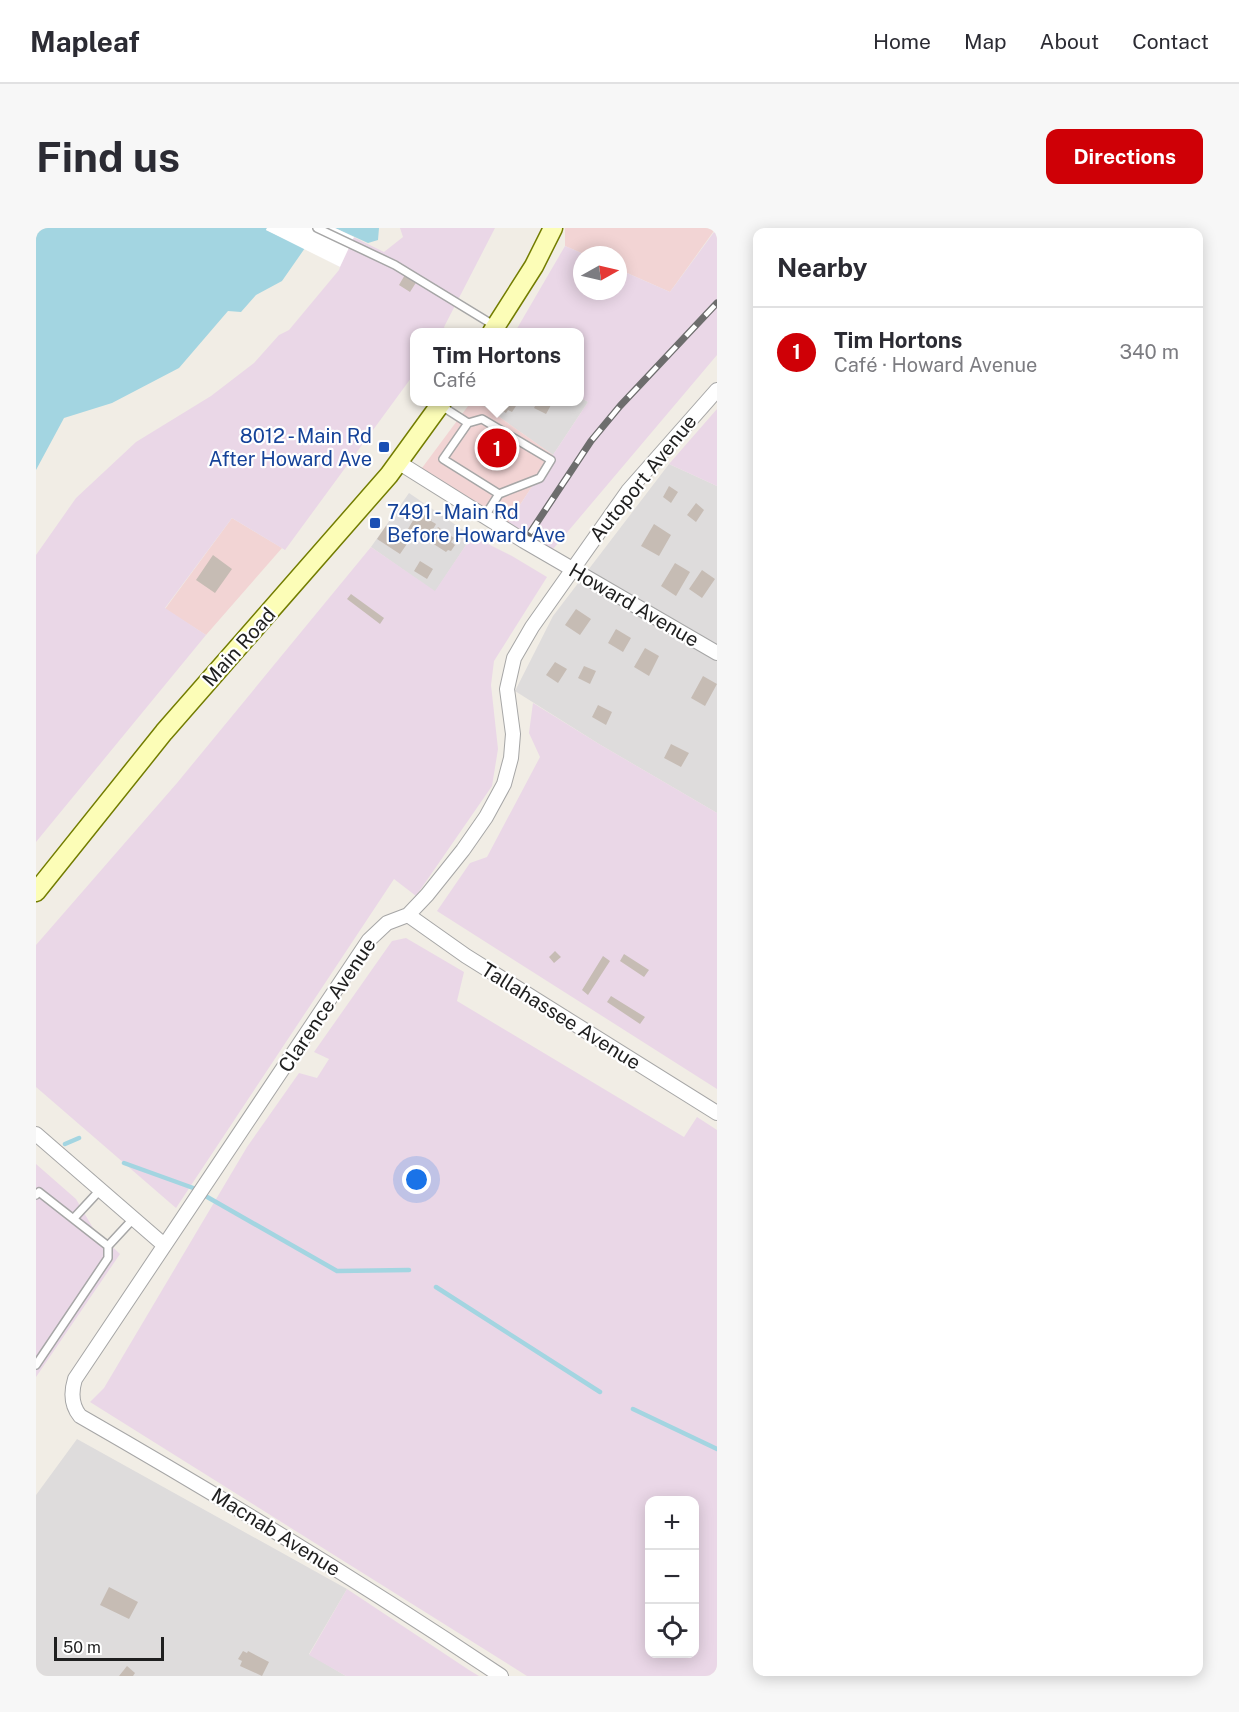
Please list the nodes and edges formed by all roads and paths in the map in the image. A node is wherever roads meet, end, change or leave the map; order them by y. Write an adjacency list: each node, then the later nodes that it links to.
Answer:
1 (316, 228): 3 (lane)
2 (553, 228): 4 (main road)
3 (492, 328)
4 (495, 328)
5 (717, 390): 12 (street, Autoport Avenue)
6 (439, 406): 9 (main road, Main Road)
7 (445, 406): 8 (lane)
8 (468, 423): 10 (lane); 10 (lane)
9 (398, 462): 11 (street, Howard Avenue); 14 (main road, Main Road)
10 (499, 494): 11 (lane)
11 (484, 516): 12 (street, Howard Avenue)
12 (572, 569): 13 (street, Howard Avenue); 15 (street, Clarence Avenue)
13 (717, 653)
14 (36, 892)
15 (408, 915): 16 (street, Tallahassee Avenue); 22 (street, Clarence Avenue)
16 (717, 1113)
17 (36, 1134): 18 (street)
18 (100, 1190): 20 (lane); 21 (street)
19 (36, 1195): 20 (lane)
20 (74, 1218): 23 (lane)
21 (134, 1218): 22 (street); 23 (lane)
22 (164, 1245): 25 (street, Clarence Avenue)
23 (108, 1246): 24 (lane)
24 (36, 1365)
25 (75, 1378): 26 (street, Macnab Avenue)
26 (501, 1676)

